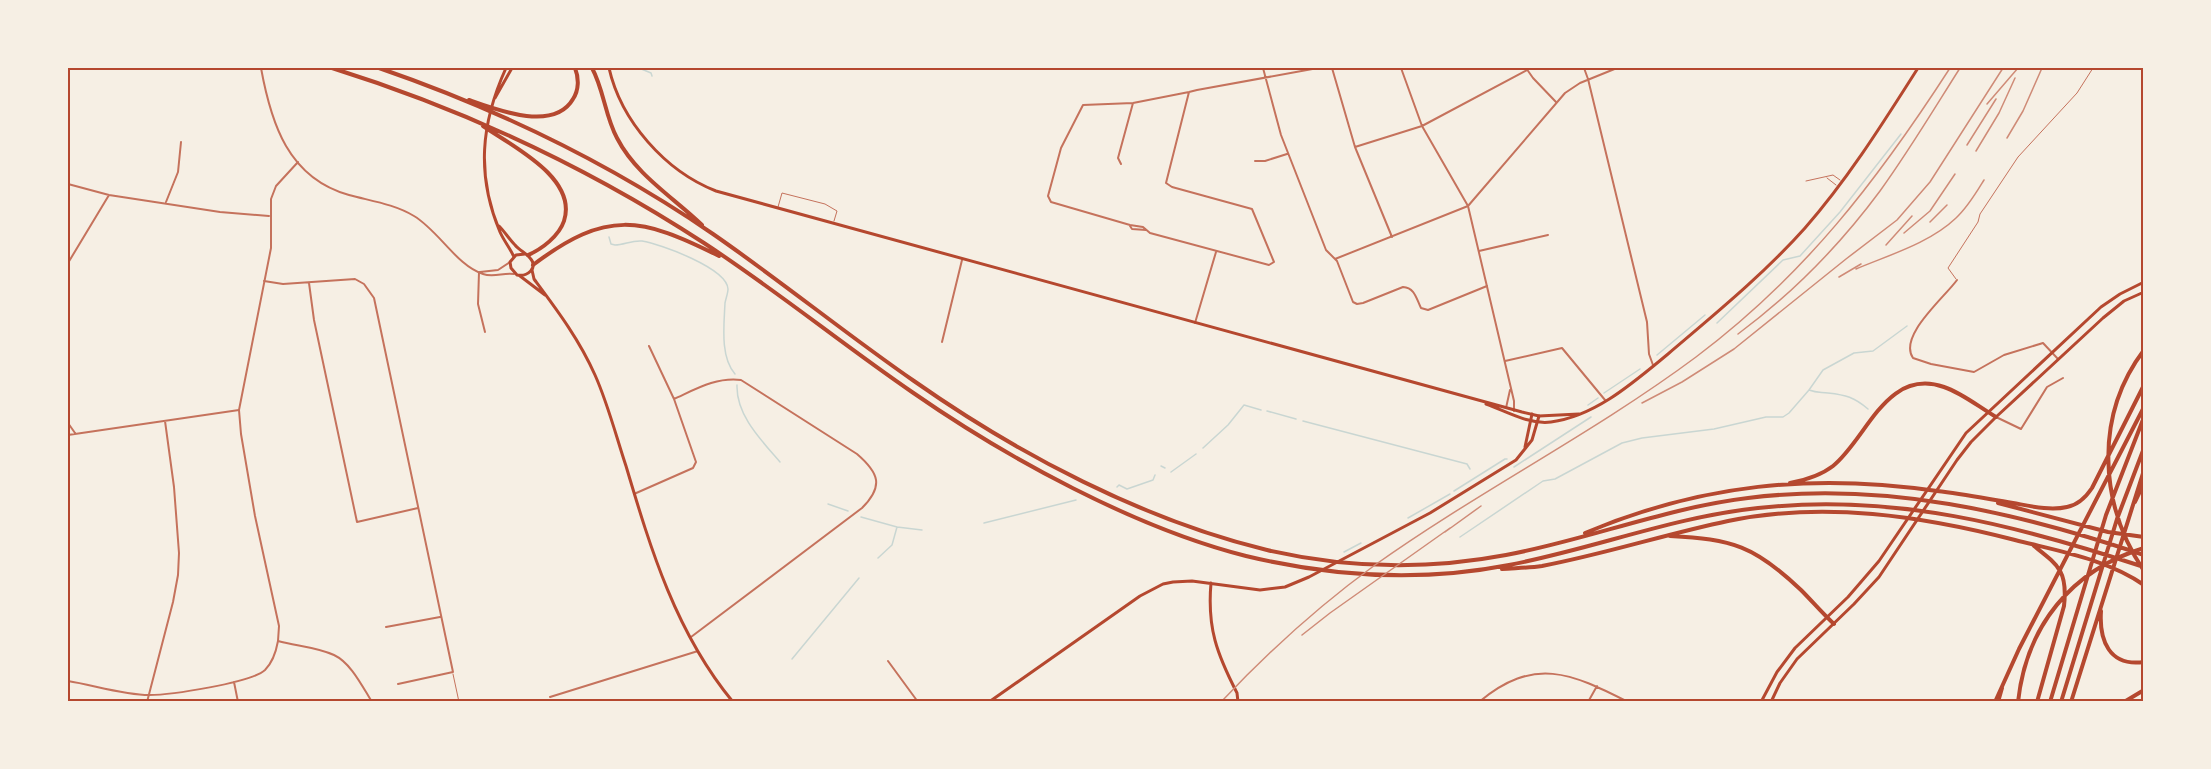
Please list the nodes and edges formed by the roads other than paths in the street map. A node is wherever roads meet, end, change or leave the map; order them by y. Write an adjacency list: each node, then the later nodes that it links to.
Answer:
1 (261, 68): 31 (street)
2 (332, 68): 25 (highway)
3 (379, 68): 24 (highway)
4 (506, 68): 21 (main road)
5 (512, 68): 21 (main road)
6 (575, 68): 24 (highway)
7 (592, 68): 45 (highway)
8 (609, 68): 41 (main road)
9 (1263, 68): 18 (street)
10 (1318, 68): 18 (street)
11 (1332, 68): 28 (street)
12 (1401, 68): 26 (street)
13 (1584, 68): 19 (street)
14 (1617, 68): 19 (street)
15 (1918, 68): 35 (main road)
16 (2093, 68): 61 (lane)
17 (1527, 69): 22 (street); 26 (street)
18 (1265, 78): 20 (street); 29 (street)
19 (1588, 79): 22 (street); 76 (street)
20 (1189, 92): 23 (street); 49 (street)
21 (494, 99): 43 (main road)
22 (1556, 102): 40 (street)
23 (1133, 103): 32 (street); 49 (street)
24 (476, 105): 45 (highway)
25 (477, 121): 50 (highway); 56 (highway)
26 (1422, 126): 28 (street); 40 (street)
27 (181, 142): 39 (street)
28 (1355, 147): 47 (street)
29 (1287, 154): 30 (street); 52 (street)
30 (1255, 161)
31 (297, 162): 42 (street); 58 (street)
32 (1121, 164)
33 (1826, 176): 34 (lane); 35 (lane); 37 (lane)
34 (1806, 181)
35 (1842, 181): 37 (main road)
36 (68, 184): 38 (street)
37 (1838, 186): 76 (main road)
38 (109, 195): 39 (street); 55 (street)
39 (166, 203): 42 (street)
40 (1468, 206): 47 (street); 48 (street)
41 (778, 209): 44 (main road); 44 (lane)
42 (269, 216): 62 (street)
43 (498, 224): 50 (main road); 51 (main road)
44 (834, 224): 53 (main road)
45 (710, 232): 109 (highway)
46 (1548, 235): 48 (street)
47 (1392, 237): 52 (street)
48 (1479, 251): 65 (street)
49 (1216, 252): 68 (street)
50 (526, 255): 51 (main road); 57 (main road)
51 (513, 257): 54 (main road)
52 (1335, 259): 65 (street)
53 (963, 260): 68 (main road); 70 (street)
54 (510, 262): 58 (street); 59 (main road)
55 (68, 263)
56 (735, 264): 57 (highway); 114 (highway)
57 (532, 268): 60 (main road); 67 (main road)
58 (479, 272): 59 (street); 69 (street)
59 (514, 274): 60 (main road)
60 (520, 276): 67 (main road)
61 (1957, 280): 73 (street)
62 (264, 281): 64 (street); 84 (street)
63 (2144, 282): 73 (main road)
64 (309, 283): 105 (street); 105 (street)
65 (1487, 286): 75 (street)
66 (2144, 292): 74 (main road)
67 (546, 296): 103 (main road)
68 (1196, 323): 83 (main road)
69 (485, 332)
70 (942, 342)
71 (649, 346): 80 (street)
72 (2144, 350): 113 (highway)
73 (2052, 352): 74 (street); 86 (main road)
74 (2058, 359): 90 (main road)
75 (1505, 361): 79 (street); 81 (street)
76 (1654, 366): 81 (main road)
77 (2063, 378): 90 (street)
78 (2144, 384): 104 (highway)
79 (1510, 390): 83 (street); 85 (street)
80 (674, 399): 103 (street); 122 (street)
81 (1606, 400): 88 (main road)
82 (2144, 407): 148 (highway)
83 (1506, 409): 85 (main road)
84 (239, 410): 92 (street); 123 (street)
85 (1513, 411): 87 (main road); 93 (main road)
86 (1988, 412): 90 (highway); 102 (highway); 119 (main road)
87 (1532, 414): 89 (main road); 93 (main road)
88 (1579, 414): 89 (main road); 95 (main road)
89 (1539, 416): 95 (main road)
90 (1996, 417): 120 (main road)
91 (2144, 417): 151 (highway)
92 (165, 421): 96 (street); 133 (street)
93 (1531, 421): 95 (main road); 99 (main road)
94 (68, 423): 96 (street)
95 (1537, 423): 99 (main road)
96 (76, 434): 97 (street)
97 (68, 435)
98 (2144, 448): 152 (highway)
99 (1525, 449): 115 (main road)
100 (2144, 470): 106 (highway)
101 (2144, 483): 106 (highway)
102 (1781, 485): 104 (highway); 109 (highway)
103 (634, 494): 122 (main road)
104 (1966, 495): 108 (highway)
105 (418, 508): 118 (street)
106 (2126, 522): 117 (highway)
107 (1664, 536): 110 (highway); 114 (highway); 119 (highway)
108 (2144, 537)
109 (1568, 540): 112 (highway)
110 (2031, 544): 116 (highway); 150 (highway)
111 (2144, 548): 149 (highway)
112 (2144, 555)
113 (2144, 569): 114 (highway)
114 (1483, 570)
115 (1211, 583): 141 (main road); 142 (main road)
116 (2144, 585)
117 (2101, 604): 126 (highway); 153 (highway)
118 (440, 617): 121 (street); 127 (street)
119 (1827, 617): 120 (highway); 146 (main road)
120 (1834, 624): 147 (main road)
121 (386, 627)
122 (690, 637): 124 (main road)
123 (278, 641): 129 (street); 137 (street)
124 (698, 651): 134 (street); 139 (main road)
125 (888, 662): 140 (street)
126 (2144, 662)
127 (453, 672): 130 (street); 138 (lane)
128 (68, 681): 133 (street)
129 (234, 682): 133 (street); 136 (street)
130 (398, 684)
131 (1597, 686): 143 (street); 144 (street); 145 (street)
132 (2144, 690): 154 (highway)
133 (149, 695): 135 (street)
134 (550, 697)
135 (147, 702)
136 (238, 702)
137 (372, 702)
138 (459, 702)
139 (733, 702)
140 (918, 702)
141 (989, 702)
142 (1238, 702)
143 (1479, 702)
144 (1588, 702)
145 (1628, 702)
146 (1761, 702)
147 (1771, 702)
148 (1996, 702)
149 (2018, 702)
150 (2037, 702)
151 (2050, 702)
152 (2061, 702)
153 (2071, 702)
154 (2124, 702)

